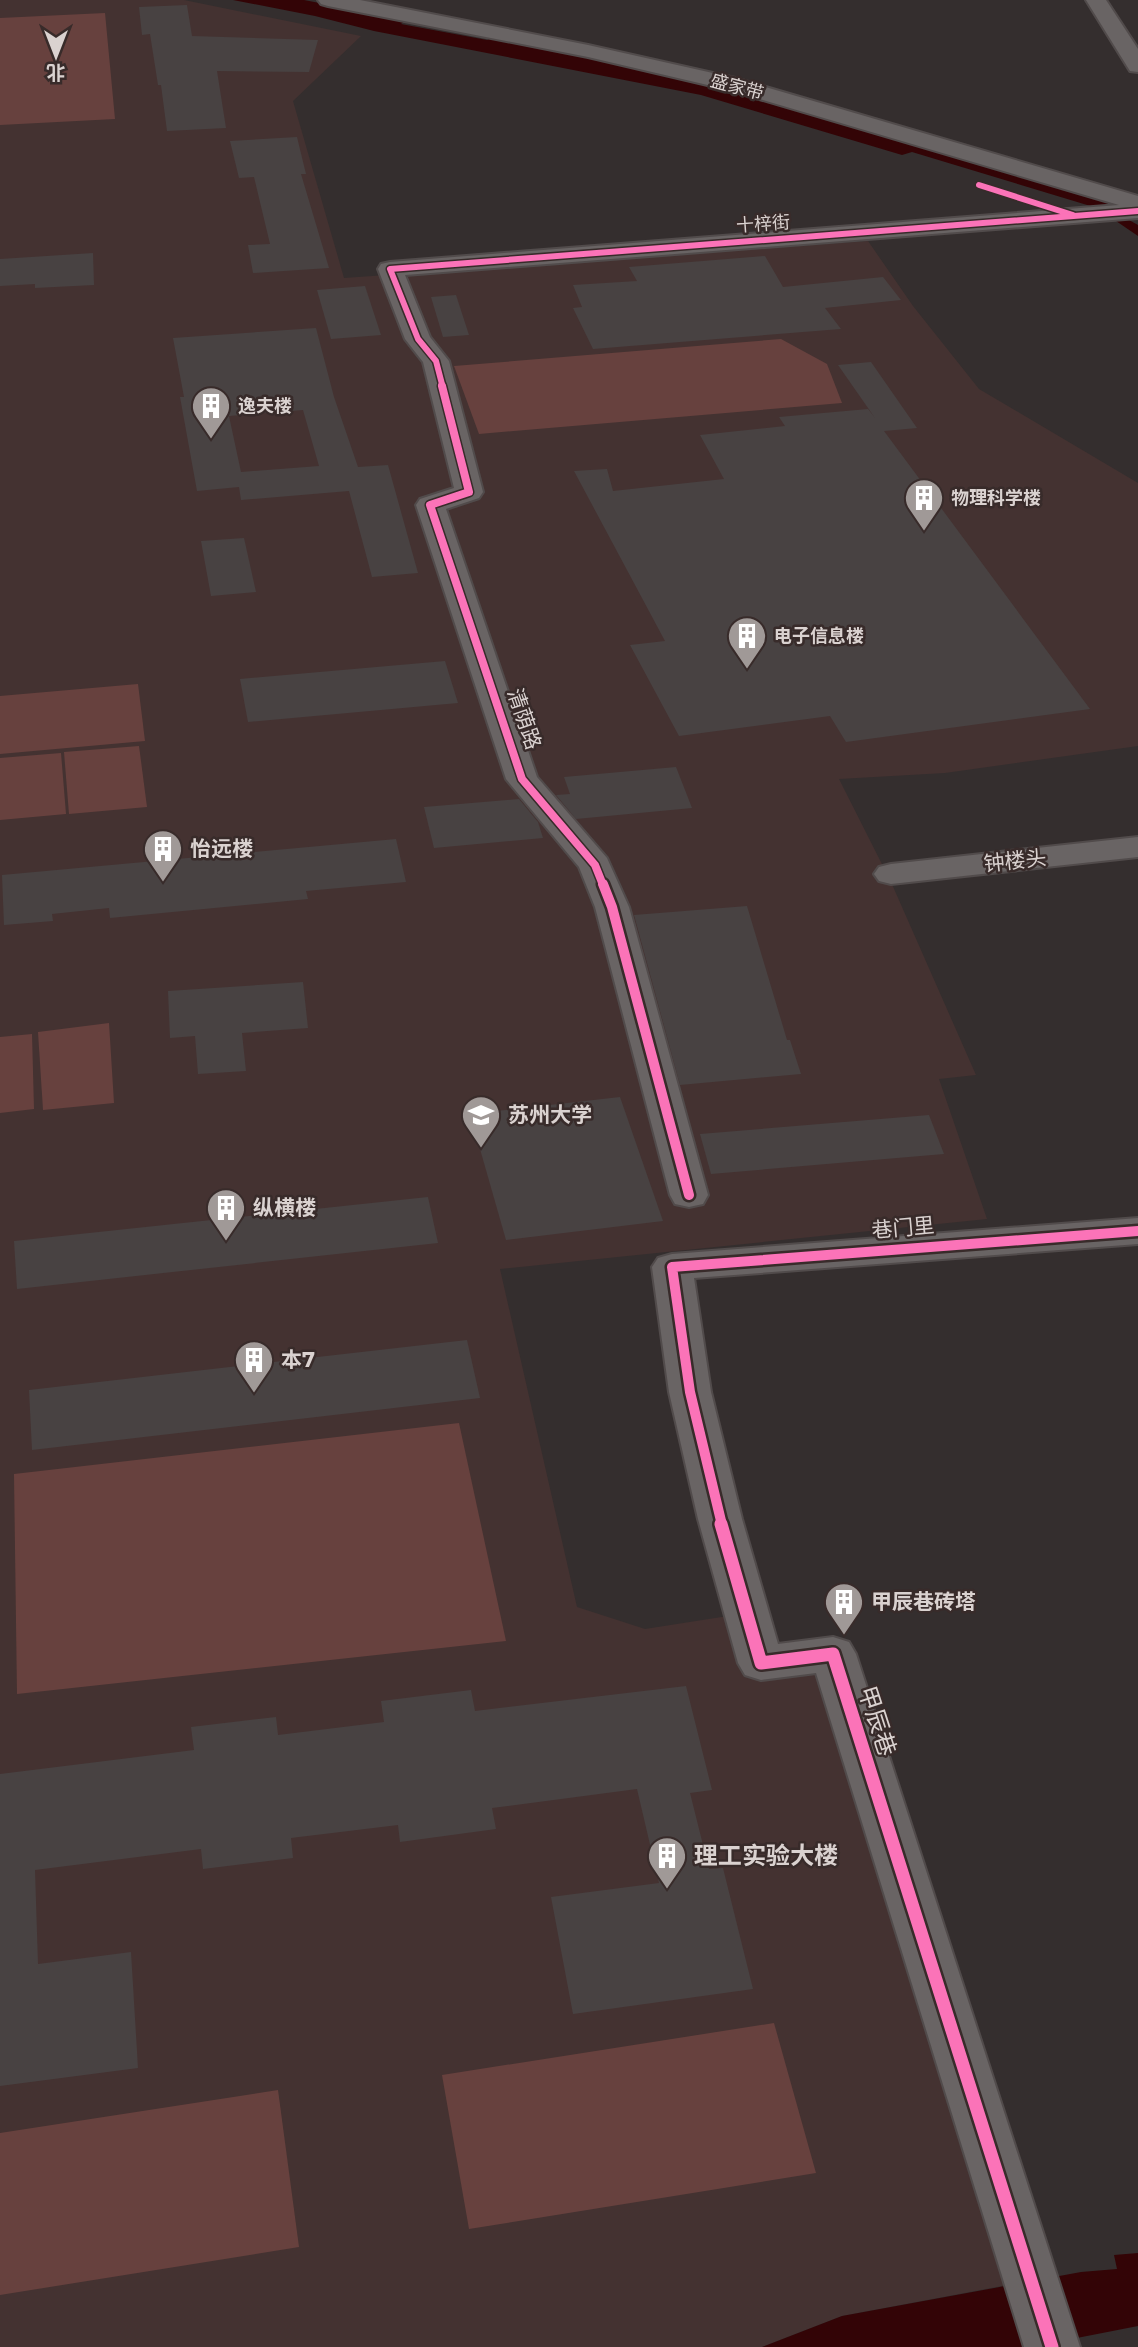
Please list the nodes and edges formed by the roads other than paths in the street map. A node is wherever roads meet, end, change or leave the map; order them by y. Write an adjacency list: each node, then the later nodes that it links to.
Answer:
1 (328, 0): 4 (street, 盛家带)
2 (1110, 10): 3 (street)
3 (1138, 66)
4 (1135, 209): 5 (street, 十梓街)
5 (390, 269): 8 (street, 清荫路)
6 (1138, 847): 7 (street, 钟楼头)
7 (891, 874)
8 (689, 1195)
9 (1138, 1231): 10 (street, 巷门里)
10 (672, 1267): 11 (street, 甲辰巷)
11 (1052, 2347)

